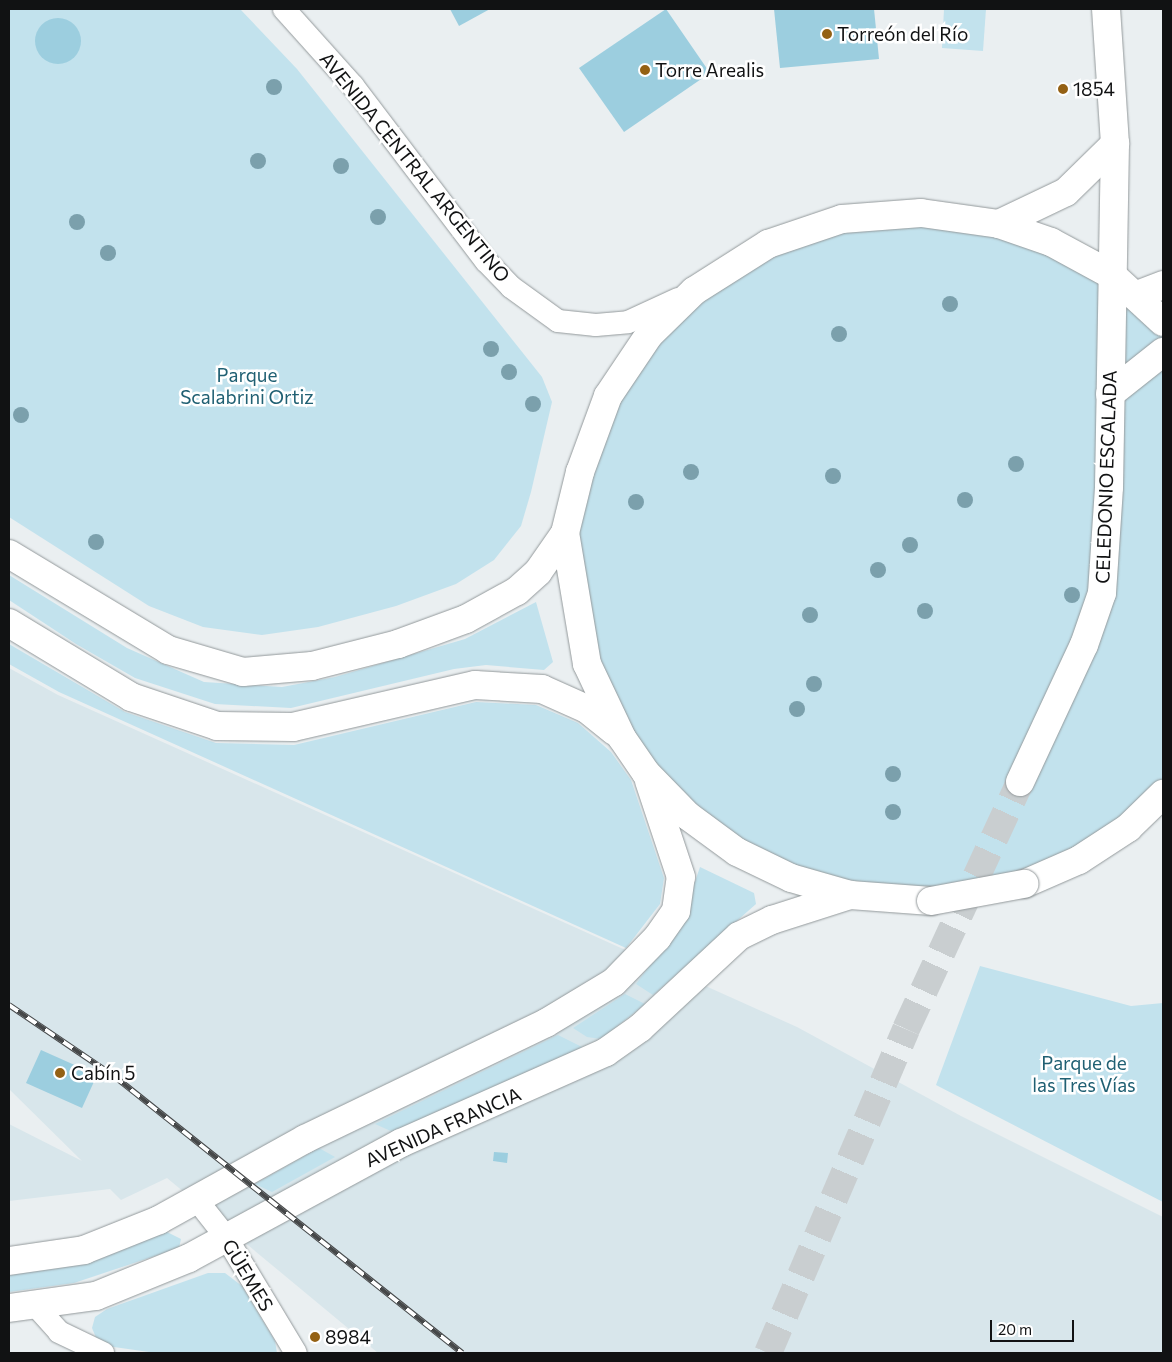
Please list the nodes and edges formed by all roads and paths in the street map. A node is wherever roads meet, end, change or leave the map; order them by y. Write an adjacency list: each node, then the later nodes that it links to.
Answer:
1 (284, 9): 7 (street, AVENIDA CENTRAL ARGENTINO)
2 (1106, 9): 3 (main road, CELEDONIO ESCALADA)
3 (1115, 144): 4 (main road); 5 (main road, CELEDONIO ESCALADA)
4 (999, 224): 5 (main road); 7 (main road)
5 (1112, 276): 8 (main road); 11 (main road, CELEDONIO ESCALADA)
6 (1163, 285): 8 (main road)
7 (694, 291): 12 (main road)
8 (1137, 295): 9 (main road)
9 (1163, 322)
10 (1163, 352): 11 (main road)
11 (1110, 394): 17 (main road, CELEDONIO ESCALADA)
12 (566, 533): 13 (main road); 15 (main road)
13 (9, 554)
14 (9, 623): 15 (main road)
15 (622, 738): 16 (main road)
16 (646, 773): 19 (main road); 20 (main road)
17 (1020, 782)
18 (1163, 794): 19 (main road, bridge)
19 (850, 895): 21 (main road, AVENIDA FRANCIA)
20 (196, 1199): 21 (street, GÜEMES); 22 (main road)
21 (226, 1237): 23 (main road, AVENIDA FRANCIA); 26 (street, GÜEMES)
22 (9, 1260)
23 (35, 1304): 24 (main road, AVENIDA FRANCIA); 25 (street)
24 (9, 1308)
25 (103, 1353)
26 (296, 1353)

